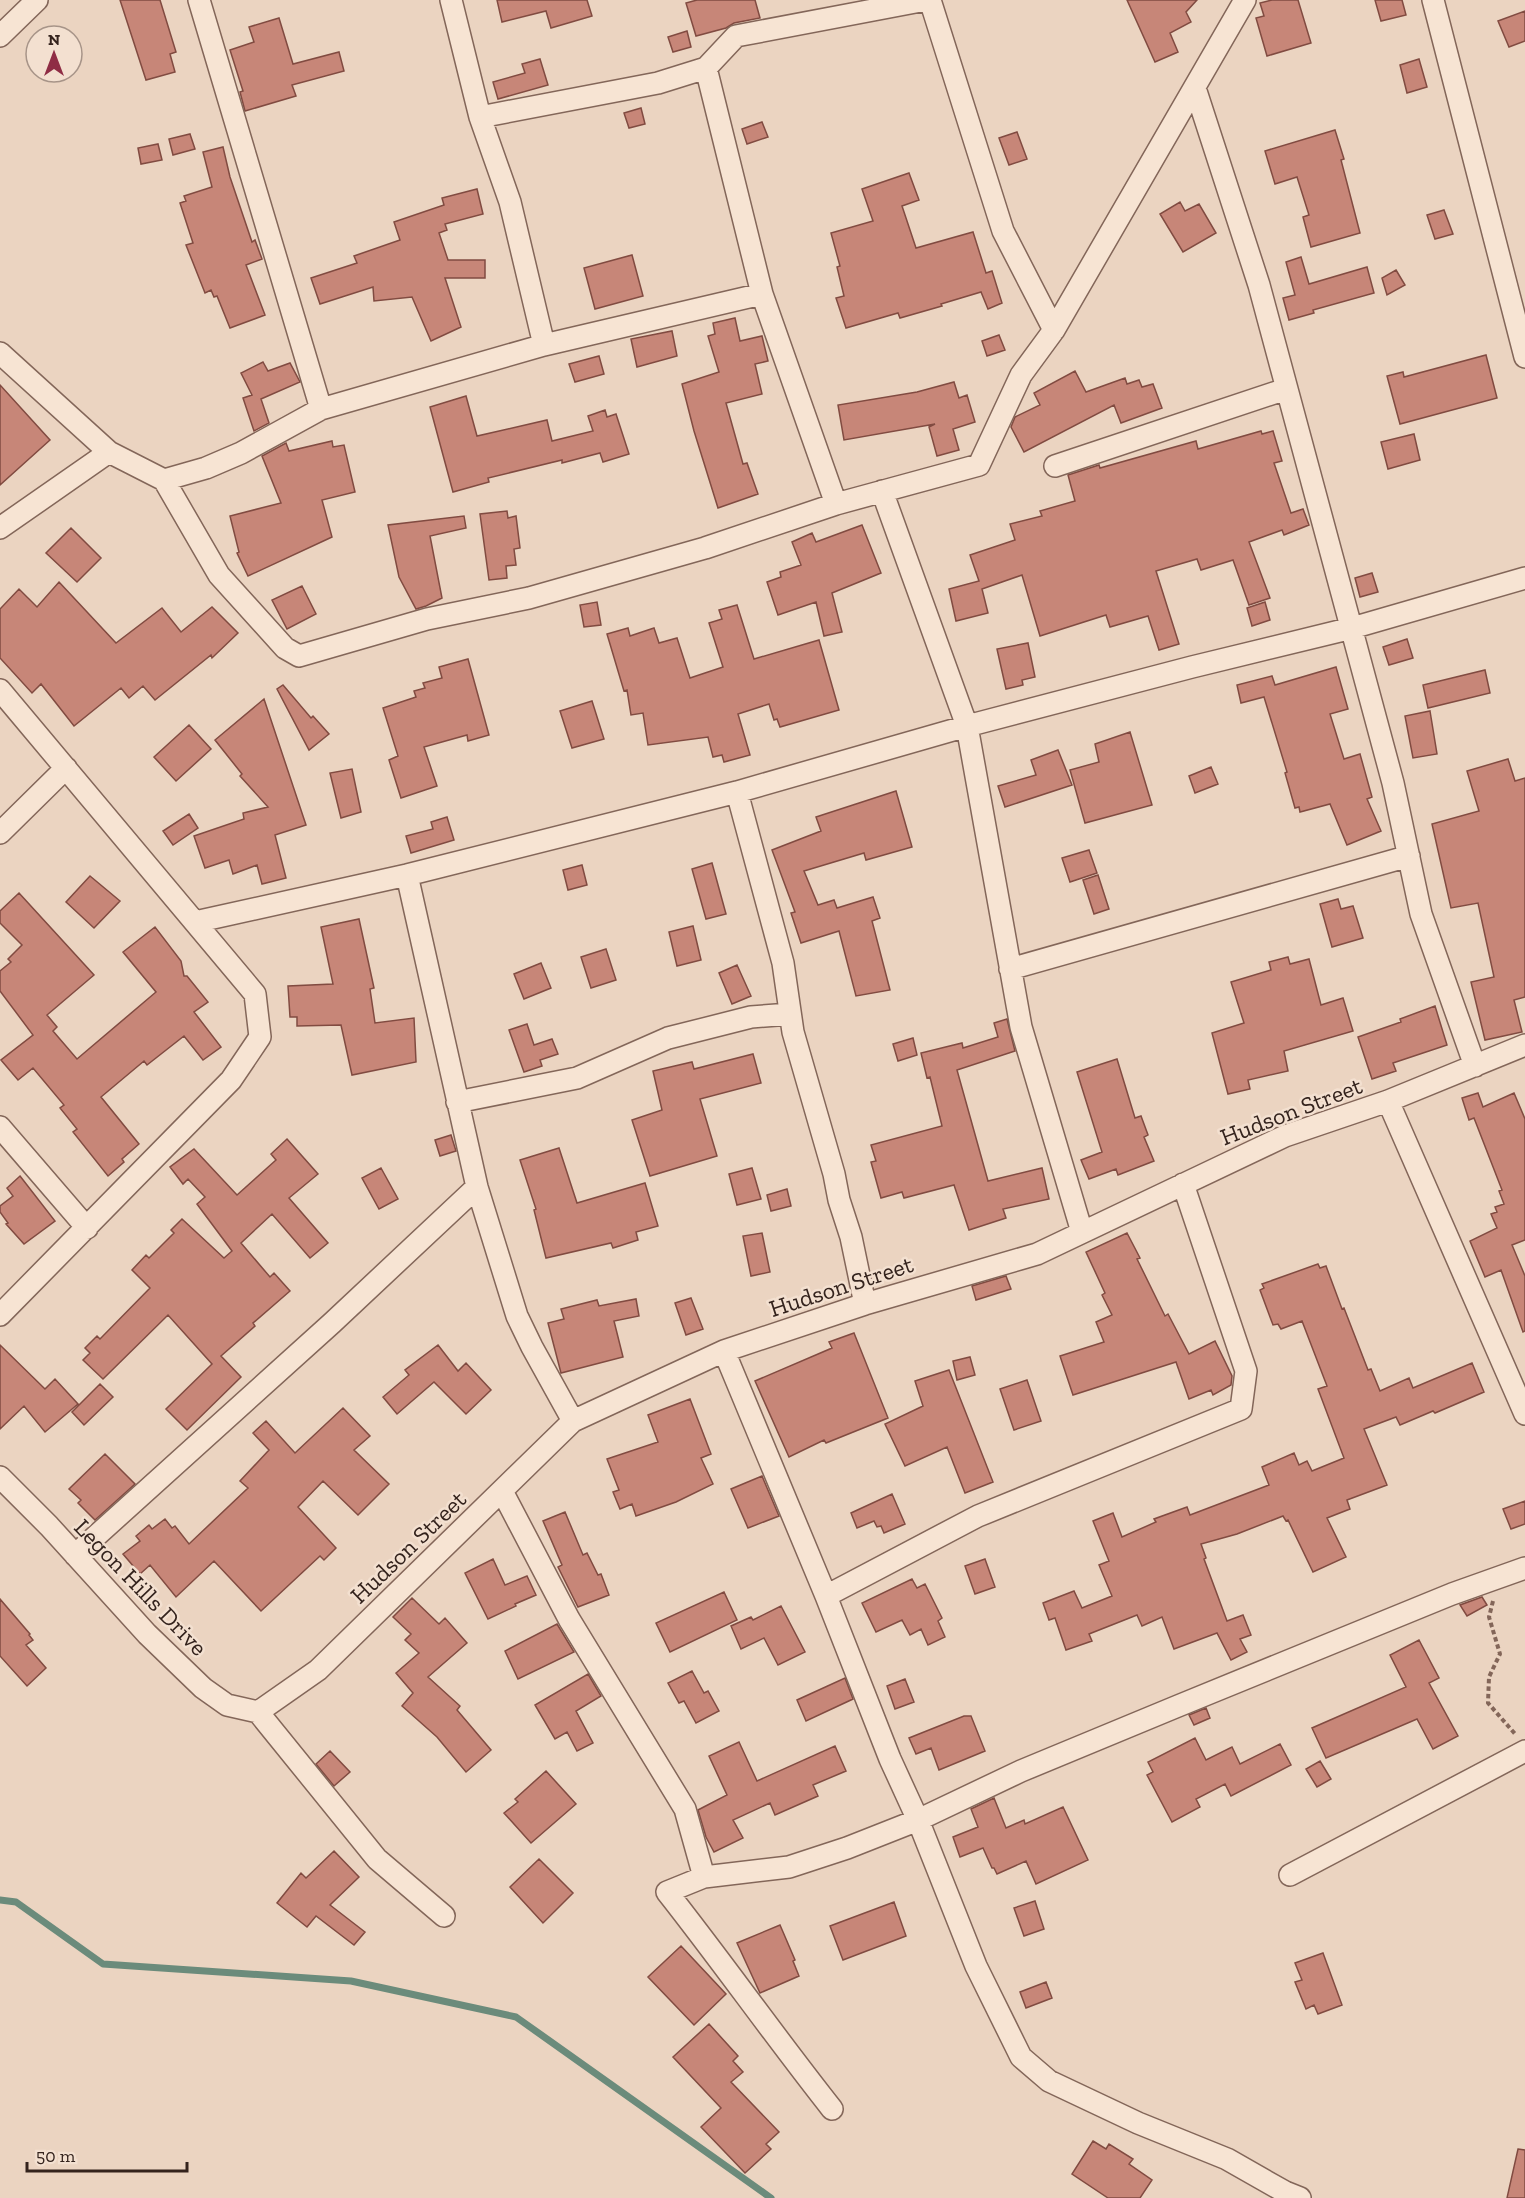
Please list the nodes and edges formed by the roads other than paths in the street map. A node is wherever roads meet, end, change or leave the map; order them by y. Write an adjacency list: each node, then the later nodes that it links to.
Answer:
1 (37, 0): 8 (street)
2 (199, 0): 18 (street)
3 (451, 0): 11 (street)
4 (926, 0): 9 (street)
5 (930, 0): 13 (street)
6 (1245, 0): 10 (street)
7 (1433, 0): 16 (street)
8 (0, 36)
9 (705, 68): 11 (street); 12 (street)
10 (1195, 88): 13 (street); 17 (street)
11 (480, 117): 14 (street)
12 (762, 294): 14 (street); 23 (street)
13 (1054, 330): 22 (street)
14 (544, 345): 18 (street)
15 (0, 353): 19 (street)
16 (1525, 357)
17 (1286, 389): 20 (street); 26 (street)
18 (321, 409): 21 (street)
19 (109, 452): 21 (street); 24 (street)
20 (1056, 466)
21 (164, 480): 23 (street)
22 (882, 491): 23 (street); 28 (street)
23 (836, 504)
24 (0, 528)
25 (1525, 578): 26 (street)
26 (1352, 628): 28 (street); 32 (street)
27 (0, 690): 29 (street)
28 (968, 726): 30 (street); 35 (street)
29 (66, 768): 31 (street); 34 (street)
30 (737, 792): 33 (street); 36 (street)
31 (0, 833)
32 (1409, 856): 35 (street); 38 (street)
33 (407, 875): 34 (street); 40 (street)
34 (195, 922): 44 (street)
35 (1010, 969): 45 (street)
36 (790, 1014): 40 (street); 46 (street)
37 (1525, 1045): 38 (street, Hudson Street)
38 (1475, 1066): 39 (street, Hudson Street)
39 (1388, 1101): 42 (street, Hudson Street); 49 (street)
40 (457, 1102): 43 (street)
41 (0, 1127): 44 (street)
42 (1183, 1184): 45 (street, Hudson Street); 55 (street)
43 (477, 1187): 50 (street); 53 (street)
44 (87, 1228): 47 (street)
45 (1082, 1232): 46 (street, Hudson Street)
46 (865, 1304): 48 (street, Hudson Street)
47 (0, 1315)
48 (724, 1351): 50 (street, Hudson Street); 55 (street)
49 (1525, 1414)
50 (573, 1421): 52 (street, Hudson Street)
51 (0, 1477): 53 (street, Legon Hills Drive)
52 (502, 1491): 56 (street, Hudson Street); 60 (street)
53 (75, 1555): 56 (street, Legon Hills Drive)
54 (1525, 1568): 58 (street)
55 (826, 1596): 58 (street)
56 (258, 1712): 61 (street)
57 (1522, 1744): 59 (street)
58 (918, 1820): 60 (street); 63 (street)
59 (1290, 1875)
60 (704, 1877): 62 (street)
61 (444, 1916)
62 (832, 2109)
63 (1300, 2198)

